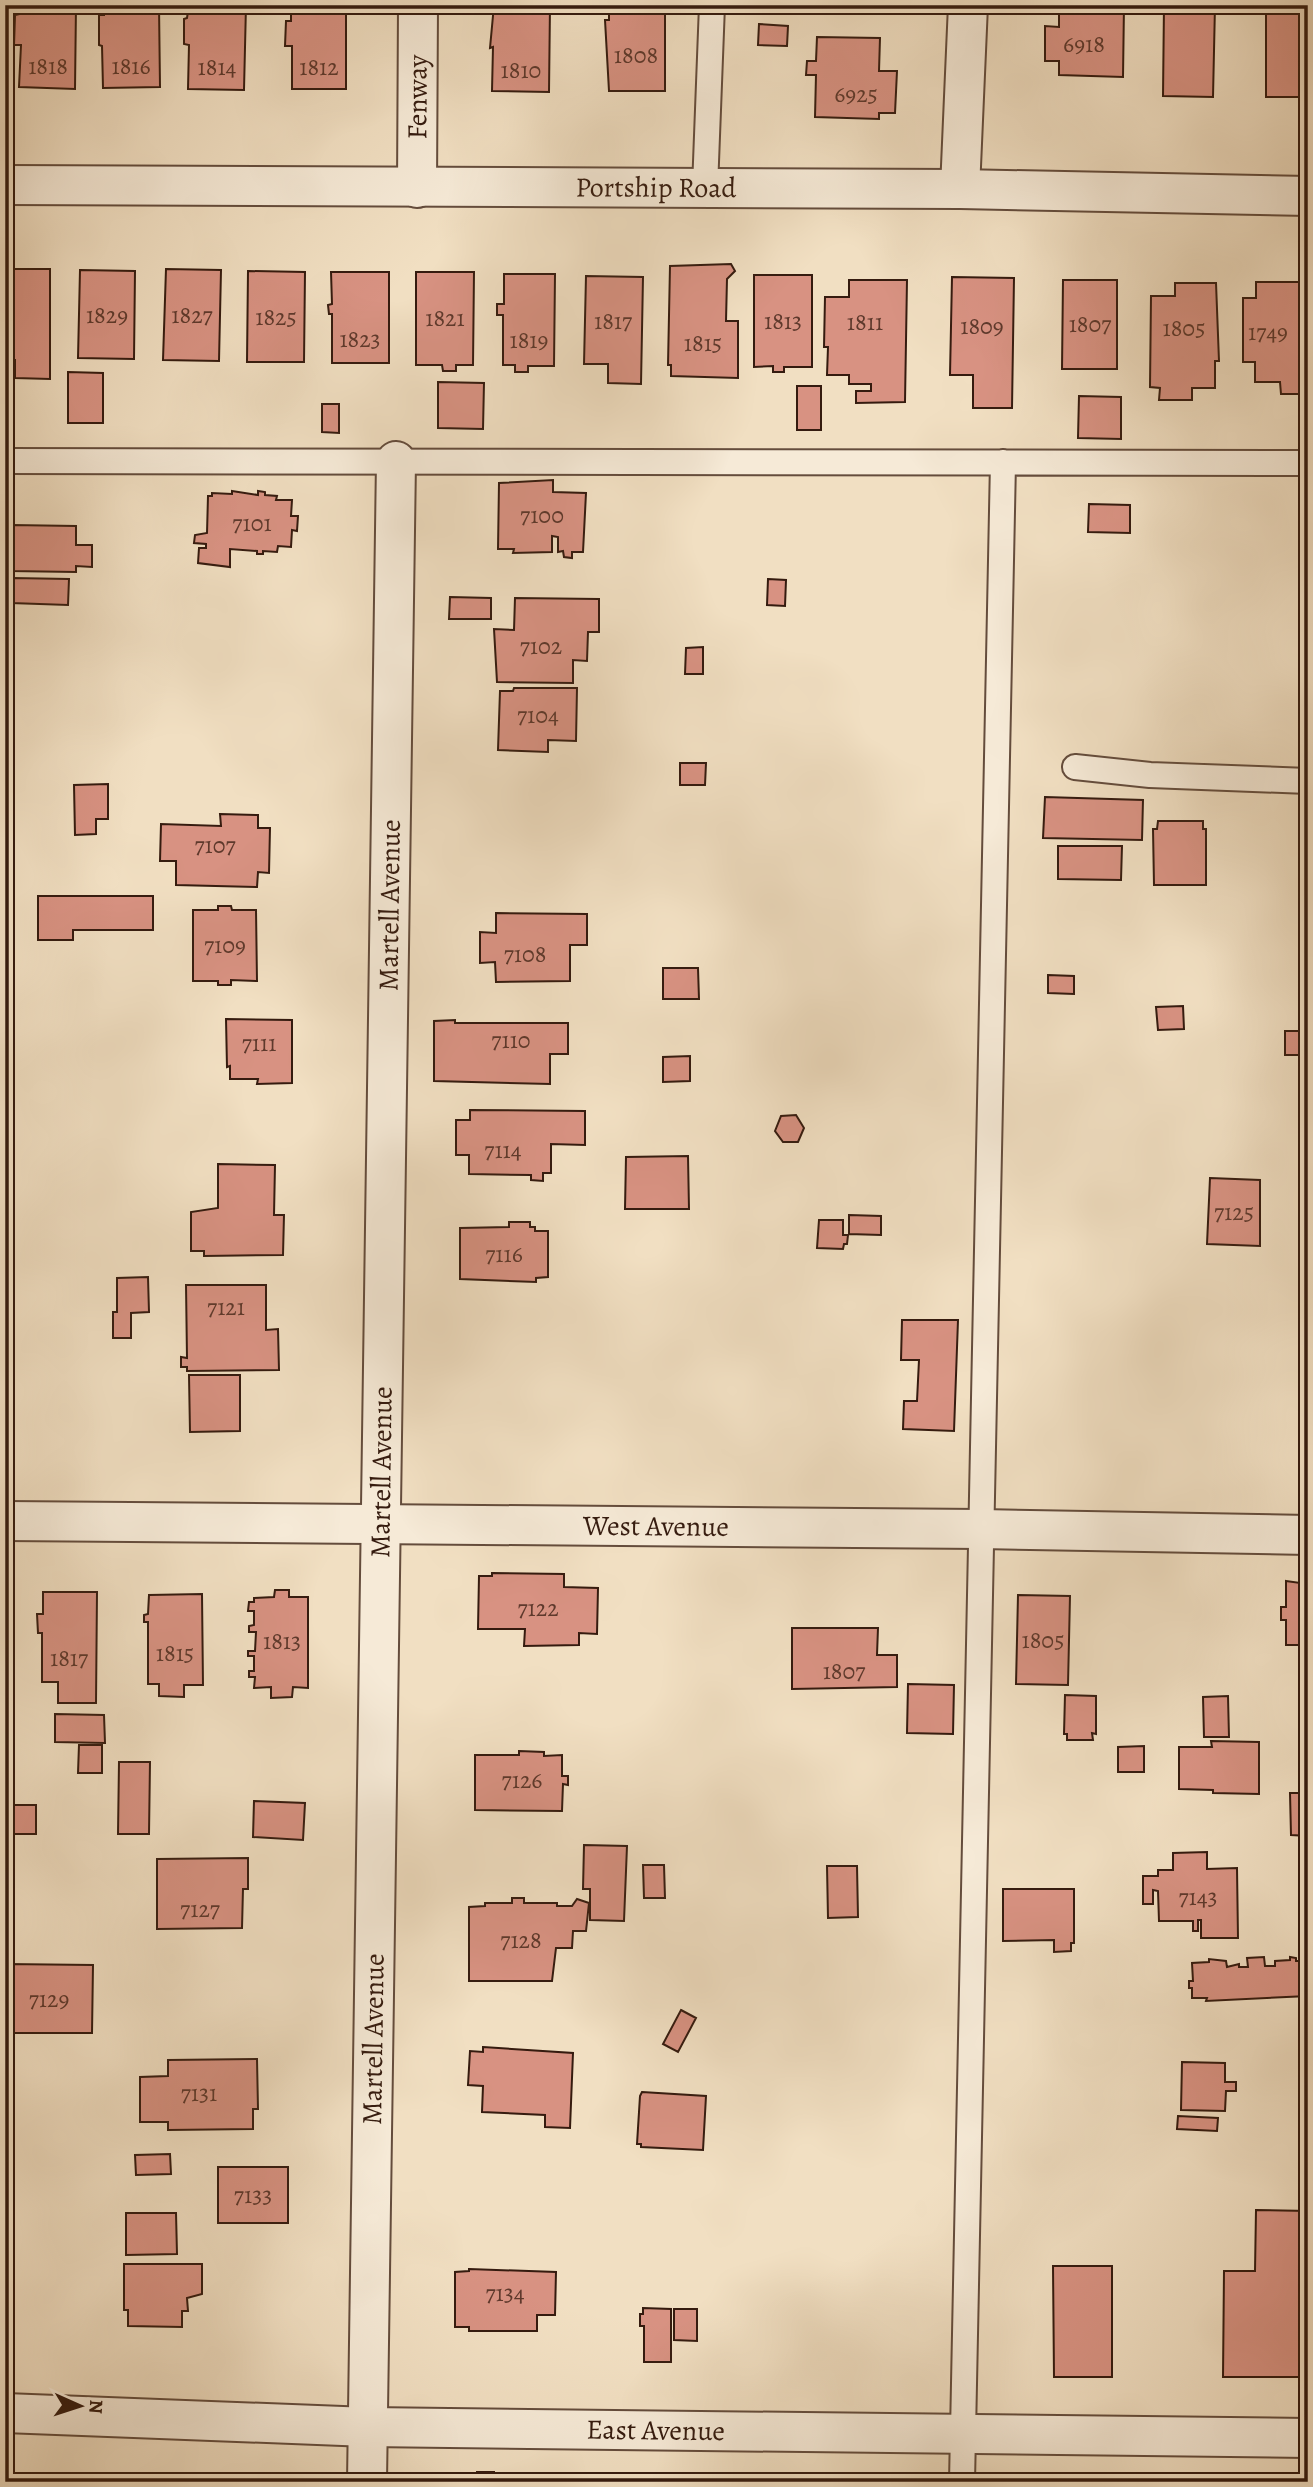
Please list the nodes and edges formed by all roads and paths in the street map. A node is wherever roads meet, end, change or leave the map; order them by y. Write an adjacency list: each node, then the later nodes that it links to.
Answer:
1 (418, 5): 5 (street, Fenway)
2 (712, 5): 6 (lane)
3 (968, 5): 7 (street)
4 (5, 185): 5 (street, Portship Road)
5 (417, 188): 6 (street, Portship Road)
6 (705, 188): 7 (street, Portship Road)
7 (960, 189): 8 (street, Portship Road)
8 (1308, 196)
9 (5, 461): 10 (lane)
10 (396, 461): 11 (lane); 16 (street, Martell Avenue)
11 (1003, 462): 12 (lane); 17 (lane)
12 (1308, 463)
13 (1075, 766): 14 (lane)
14 (1308, 781)
15 (5, 1521): 16 (street, West Avenue)
16 (382, 1523): 17 (street, West Avenue); 20 (street, Martell Avenue)
17 (981, 1530): 18 (street, West Avenue); 21 (lane)
18 (1308, 1535)
19 (5, 2413): 20 (street, East Avenue)
20 (368, 2427): 21 (street, East Avenue); 23 (street, Martell Avenue)
21 (963, 2435): 22 (street, East Avenue); 24 (lane)
22 (1308, 2438)
23 (367, 2482)
24 (962, 2482)

